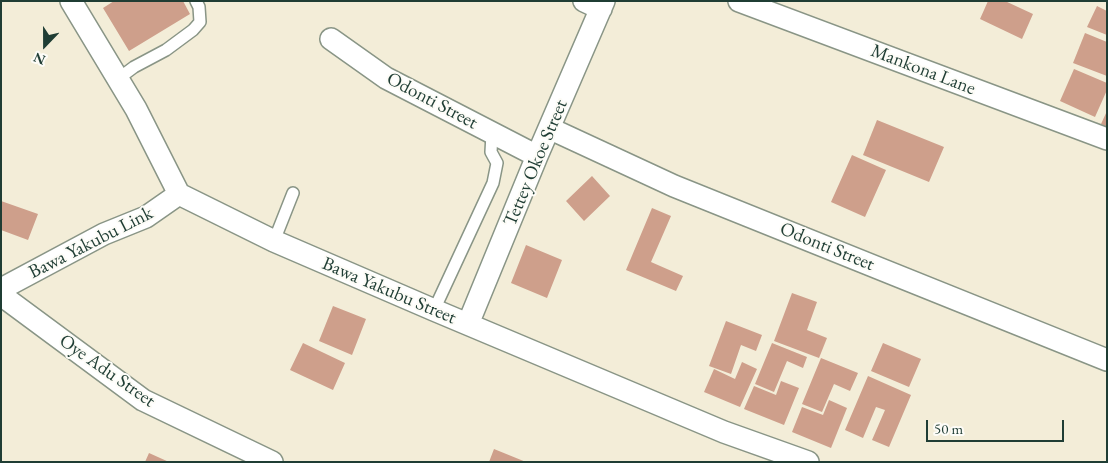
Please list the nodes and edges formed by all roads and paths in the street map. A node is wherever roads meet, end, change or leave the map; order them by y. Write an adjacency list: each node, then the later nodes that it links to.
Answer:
1 (71, 1): 6 (street)
2 (196, 1): 6 (lane)
3 (739, 1): 9 (street, Mankona Lane)
4 (596, 4): 7 (street, Tettey Okoe Street)
5 (331, 39): 8 (street, Odonti Street)
6 (118, 79): 12 (street)
7 (551, 129): 10 (street, Tettey Okoe Street); 18 (street, Odonti Street)
8 (492, 134): 10 (street, Odonti Street); 16 (lane)
9 (1107, 139)
10 (537, 156): 17 (street, Tettey Okoe Street)
11 (293, 193): 13 (lane)
12 (179, 194): 13 (street, Bawa Yakubu Street); 14 (street, Bawa Yakubu Link)
13 (274, 241): 16 (street, Bawa Yakubu Street)
14 (1, 289)
15 (1, 295): 19 (street, Oye Adu Street)
16 (434, 310): 17 (street, Bawa Yakubu Street)
17 (468, 324): 20 (street, Bawa Yakubu Street)
18 (1107, 360)
19 (272, 462)
20 (808, 462)

